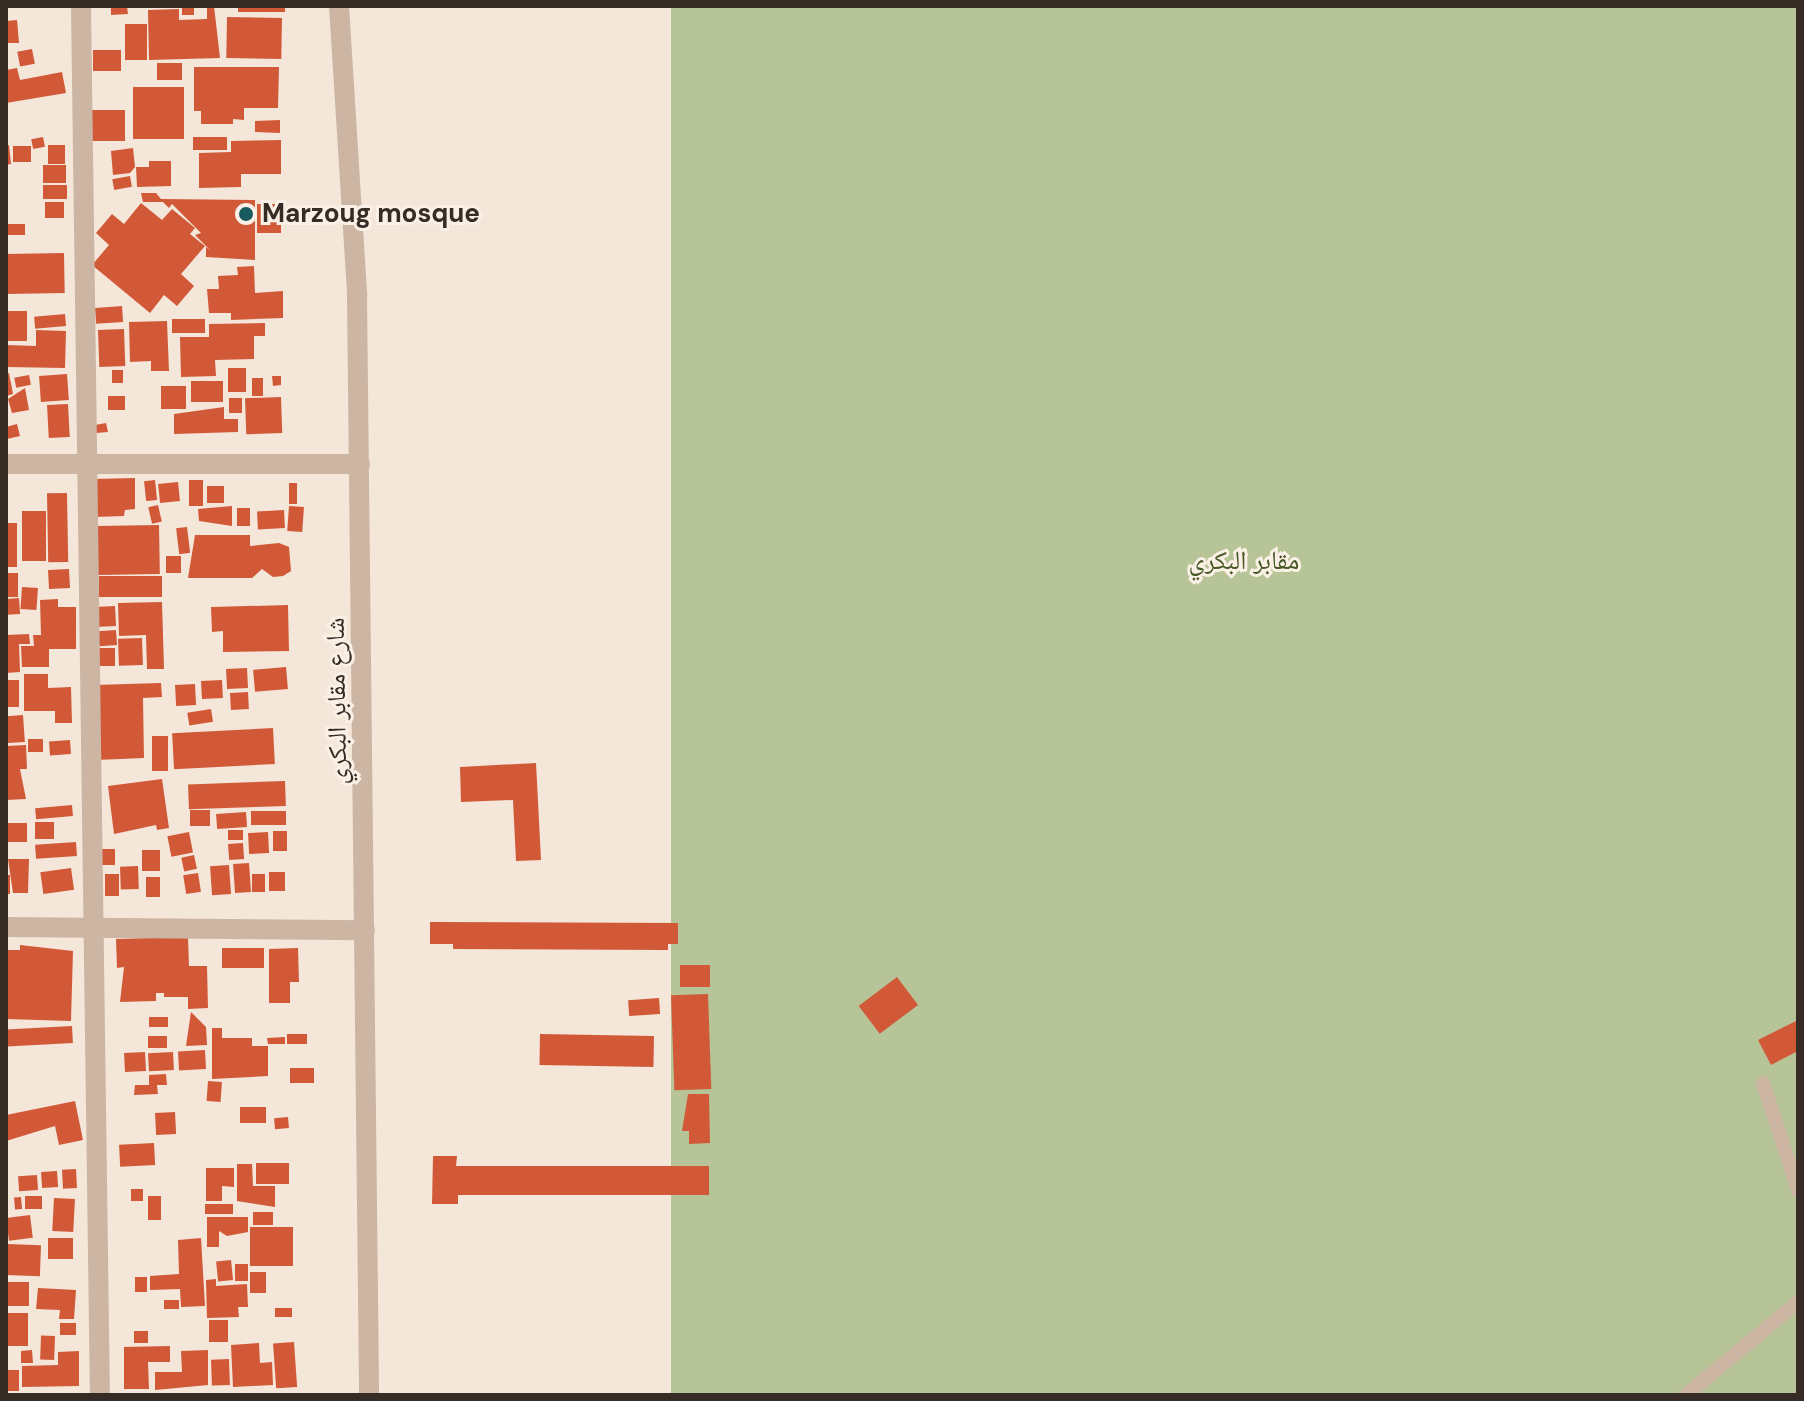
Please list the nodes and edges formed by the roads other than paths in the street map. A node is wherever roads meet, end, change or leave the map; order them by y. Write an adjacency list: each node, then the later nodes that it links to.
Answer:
1 (81, 6): 4 (street)
2 (339, 6): 5 (street, شارع مقابر البكري)
3 (6, 464): 4 (street)
4 (88, 464): 5 (street); 7 (street)
5 (360, 464): 8 (street, شارع مقابر البكري)
6 (6, 927): 7 (street)
7 (94, 927): 8 (street); 12 (street)
8 (365, 930): 13 (street, شارع مقابر البكري)
9 (1763, 1083): 10 (lane)
10 (1798, 1190)
11 (1798, 1302): 14 (lane)
12 (100, 1395)
13 (369, 1395)
14 (1686, 1395)

